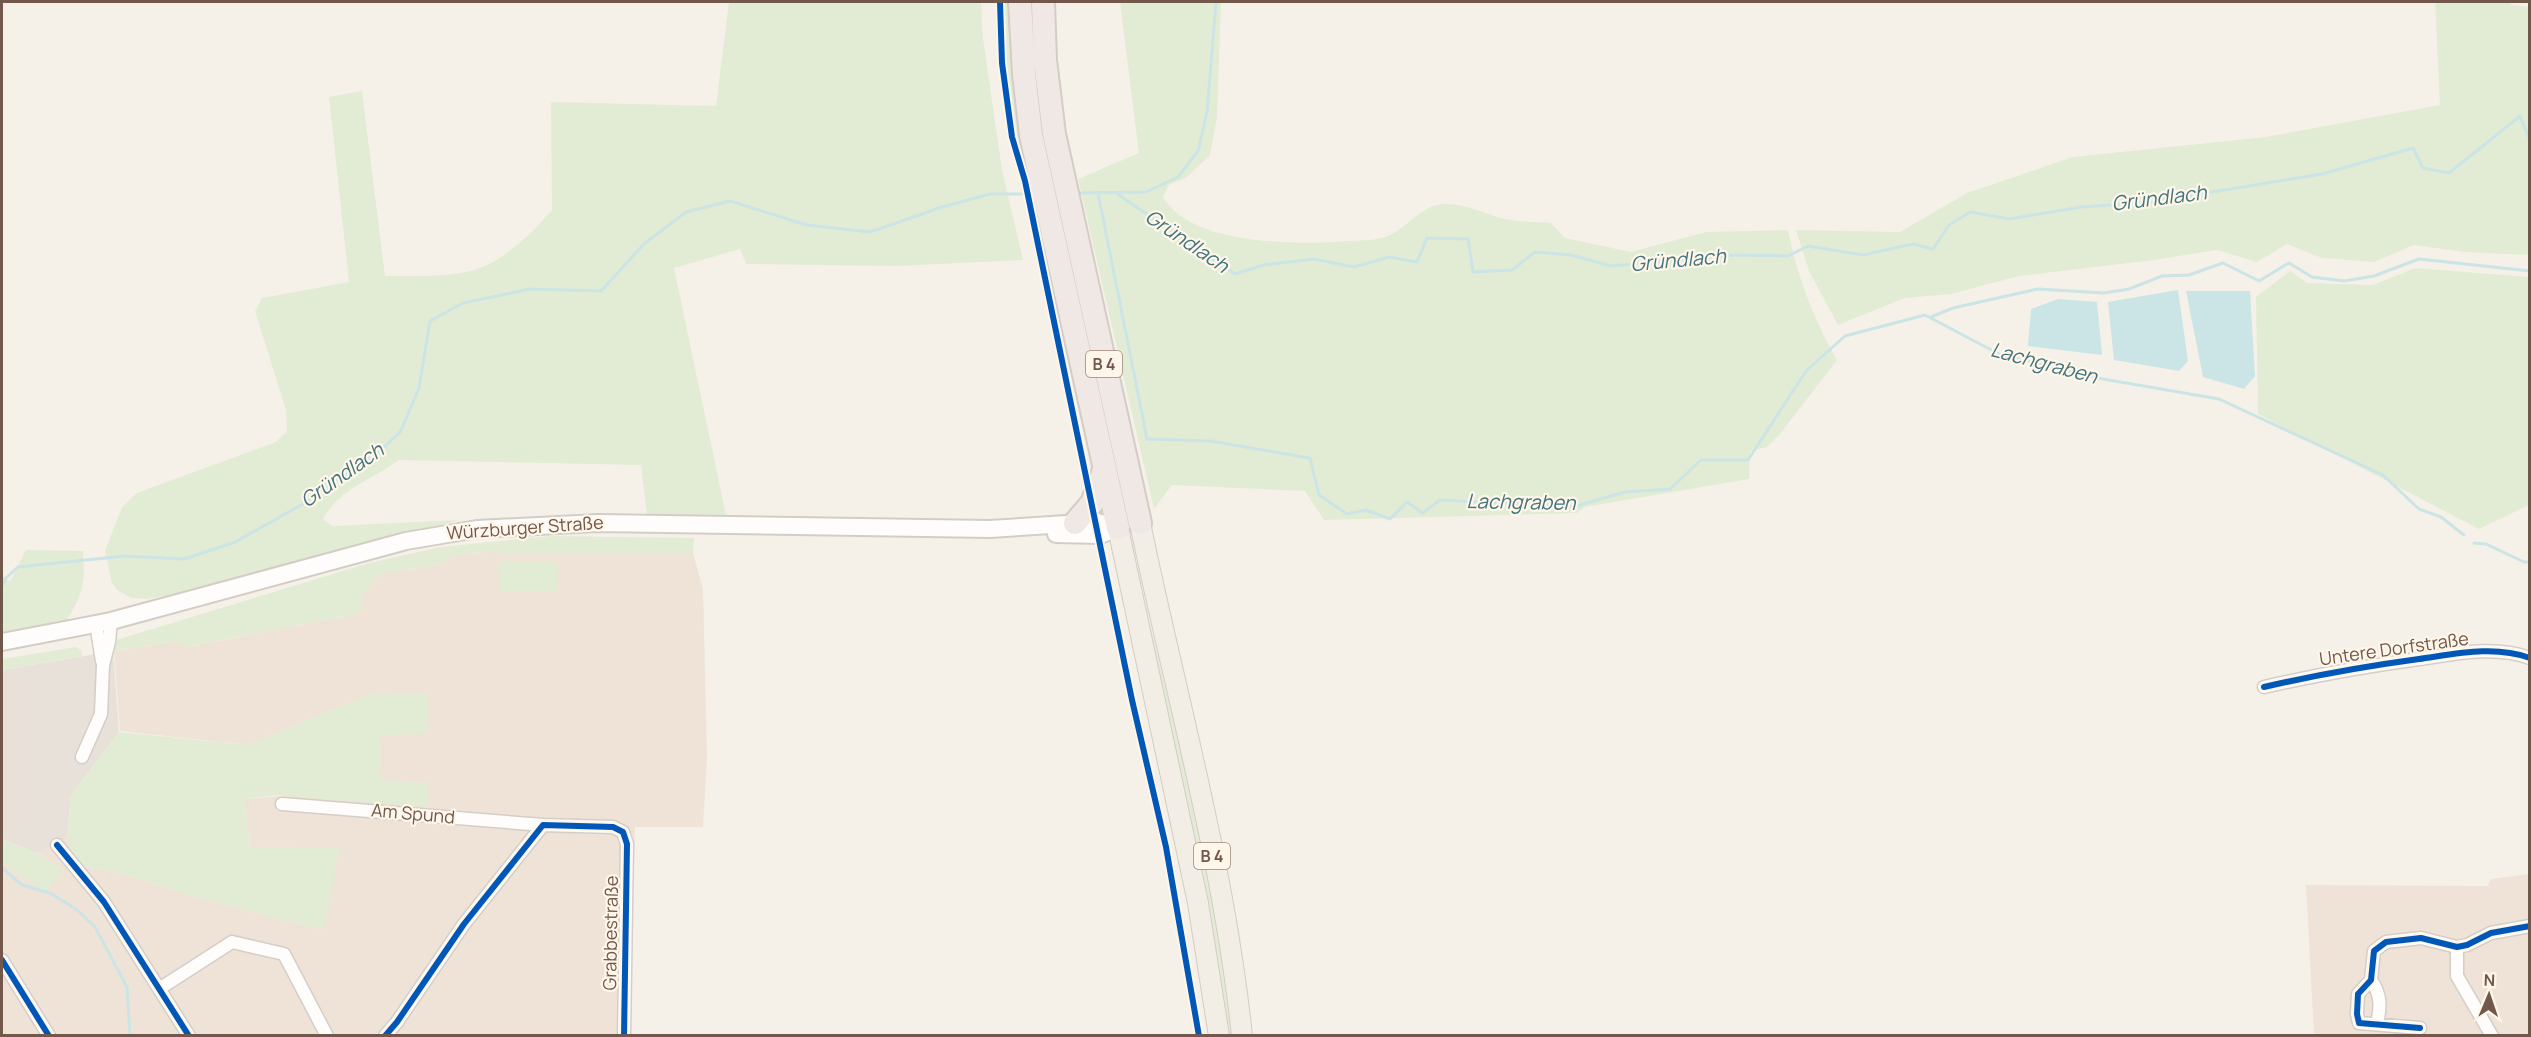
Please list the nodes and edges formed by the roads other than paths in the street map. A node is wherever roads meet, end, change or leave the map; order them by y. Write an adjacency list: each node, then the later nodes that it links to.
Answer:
1 (1020, 2): 3 (highway, B 4)
2 (1043, 2): 5 (highway, B 4)
3 (1105, 469): 4 (highway); 6 (highway, B 4)
4 (1075, 523): 6 (main road, Würzburger Straße); 7 (main road, Würzburger Straße)
5 (1140, 523): 6 (main road, Würzburger Straße); 30 (main road, B 4)
6 (1118, 528): 7 (main road, Würzburger Straße); 29 (main road, B 4)
7 (990, 529): 8 (main road, Würzburger Straße)
8 (104, 622): 9 (main road, Würzburger Straße); 12 (street)
9 (2, 642)
10 (2529, 658): 11 (street, Untere Dorfstraße)
11 (2264, 687)
12 (82, 757)
13 (282, 804): 14 (street, Am Spund)
14 (543, 825): 15 (street, Am Spund); 27 (street)
15 (623, 832): 28 (street, Grabbestraße)
16 (57, 845): 21 (street)
17 (2529, 926): 18 (street)
18 (2457, 947): 20 (street); 31 (street)
19 (2, 960): 24 (street)
20 (2371, 980): 22 (street); 22 (street)
21 (159, 989): 25 (street); 26 (street)
22 (2377, 1023): 23 (street)
23 (2420, 1028)
24 (49, 1035)
25 (189, 1035)
26 (327, 1035)
27 (385, 1035)
28 (624, 1035)
29 (1219, 1035)
30 (1242, 1035)
31 (2492, 1035)

